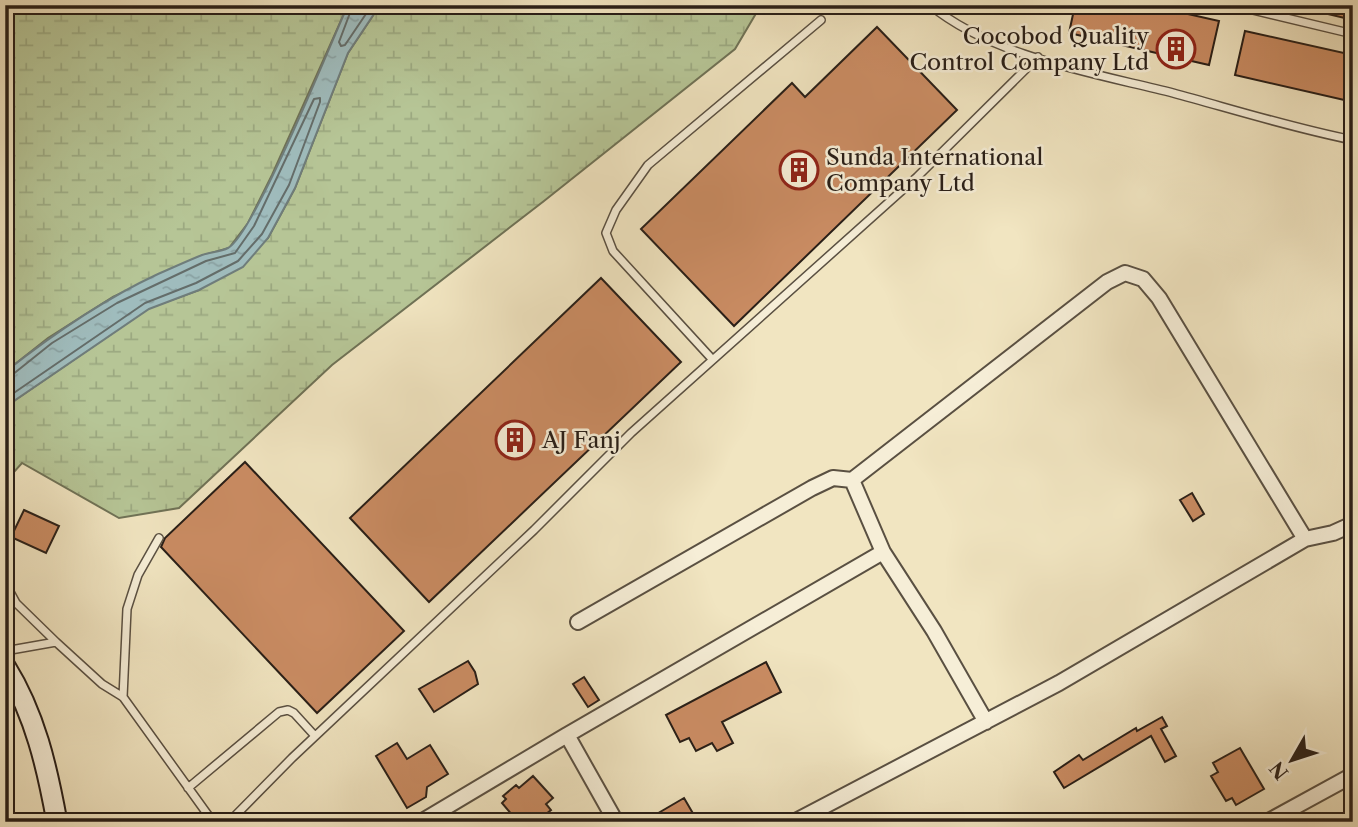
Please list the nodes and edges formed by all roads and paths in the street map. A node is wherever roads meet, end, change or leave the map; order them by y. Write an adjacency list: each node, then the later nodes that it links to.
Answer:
1 (930, 5): 5 (lane)
2 (1232, 5): 4 (lane)
3 (821, 20): 7 (lane)
4 (1353, 34)
5 (1038, 57): 6 (lane); 7 (lane)
6 (1353, 140)
7 (712, 359): 21 (lane)
8 (852, 480): 11 (street); 12 (street); 14 (street)
9 (1353, 524): 11 (street)
10 (159, 538): 18 (lane)
11 (1305, 539): 19 (street)
12 (883, 552): 19 (street); 20 (street)
13 (5, 583): 15 (lane)
14 (579, 622)
15 (57, 642): 16 (lane); 18 (lane)
16 (5, 651)
17 (5, 666): 24 (main road)
18 (122, 697): 23 (lane)
19 (986, 722): 29 (street)
20 (567, 735): 27 (street); 28 (street)
21 (315, 736): 23 (lane); 26 (lane)
22 (1353, 775): 30 (street)
23 (188, 788): 25 (lane)
24 (57, 822)
25 (213, 822)
26 (229, 822)
27 (421, 822)
28 (616, 822)
29 (794, 822)
30 (1267, 822)

